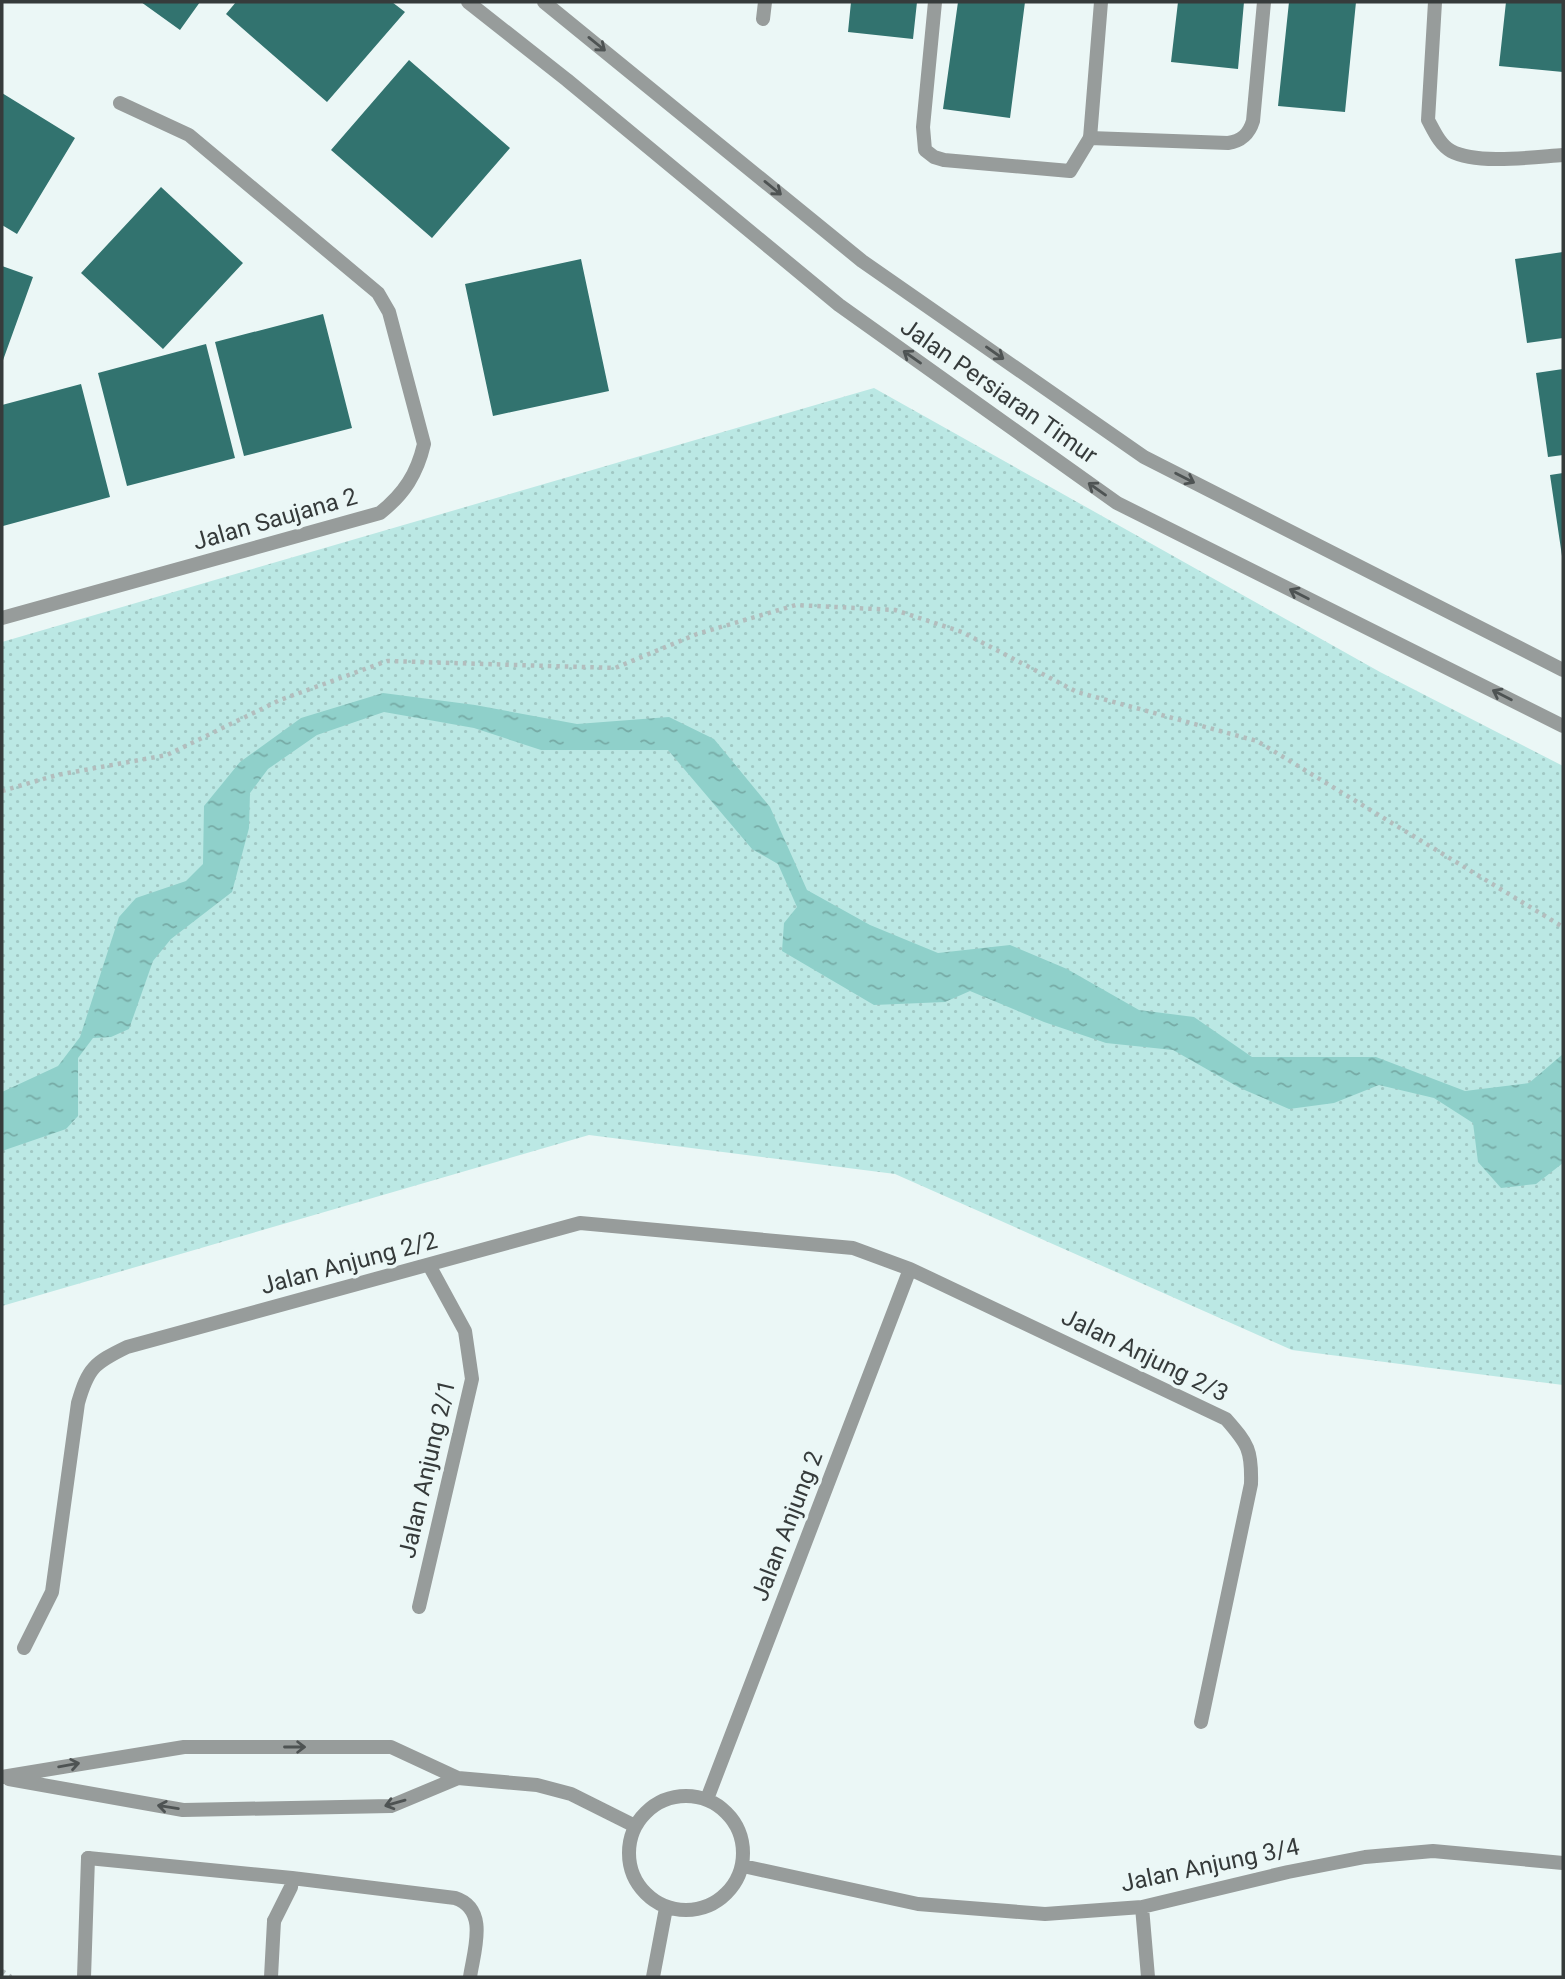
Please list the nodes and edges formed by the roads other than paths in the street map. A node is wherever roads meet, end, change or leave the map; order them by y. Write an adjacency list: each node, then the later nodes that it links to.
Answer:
1 (468, 2): 14 (street, Jalan Persiaran Timur, one-way to 1)
2 (544, 2): 13 (street, Jalan Persiaran Timur, one-way to 13)
3 (765, 2): 8 (street)
4 (935, 2): 10 (street)
5 (1101, 2): 10 (street)
6 (1264, 2): 10 (street)
7 (1435, 2): 11 (street)
8 (763, 19)
9 (120, 103): 12 (street, Jalan Saujana 2)
10 (1090, 138)
11 (1563, 155)
12 (2, 618)
13 (1563, 670)
14 (1563, 726)
15 (429, 1265): 16 (street, Jalan Anjung 2/2); 17 (street, Jalan Anjung 2/1); 18 (street, Jalan Anjung 2/2)
16 (910, 1269): 19 (street, Jalan Anjung 2/3); 22 (street, Jalan Anjung 2)
17 (419, 1607)
18 (24, 1648)
19 (1201, 1722)
20 (2, 1777): 21 (street, one-way to 20); 21 (street, one-way to 21)
21 (458, 1778): 23 (street)
22 (707, 1799): 23 (street); 25 (street)
23 (635, 1826): 28 (street)
24 (1563, 1863): 27 (street, Jalan Anjung 3/4)
25 (743, 1866): 27 (street, Jalan Anjung 3/4); 28 (street)
26 (292, 1878): 29 (street); 30 (street); 31 (street)
27 (1142, 1907): 33 (street)
28 (666, 1908): 32 (street)
29 (84, 1977)
30 (271, 1977)
31 (470, 1977)
32 (653, 1977)
33 (1147, 1977)

